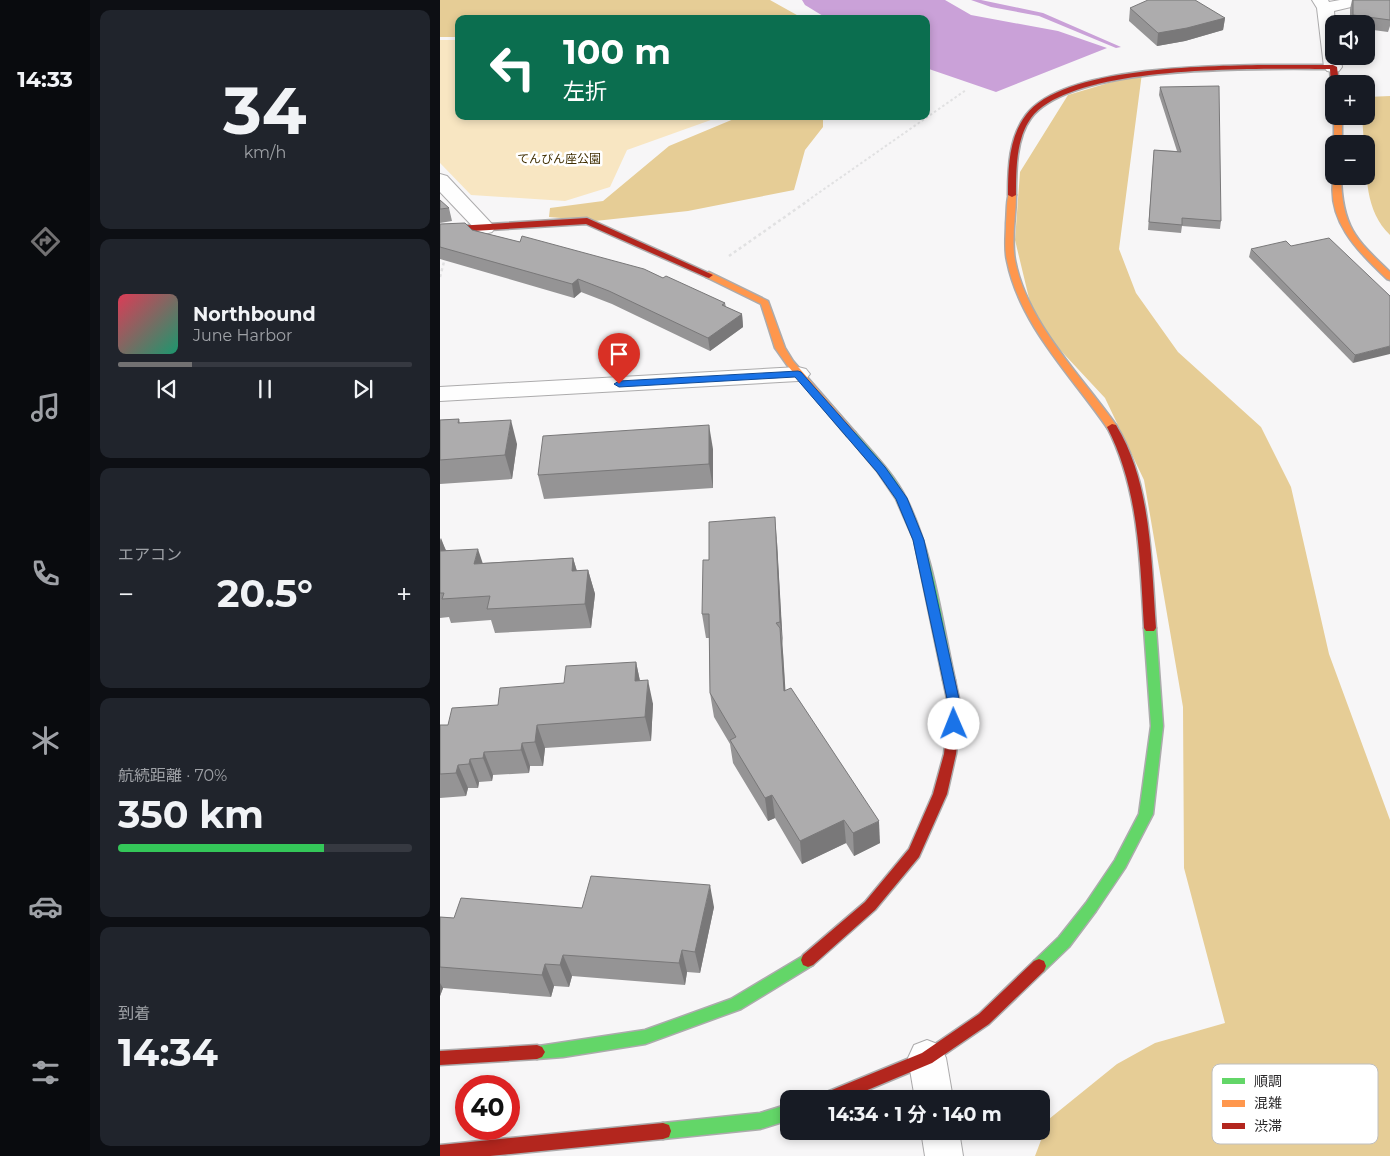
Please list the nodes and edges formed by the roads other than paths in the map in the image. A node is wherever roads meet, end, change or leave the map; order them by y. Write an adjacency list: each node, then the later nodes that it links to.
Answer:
1 (1362, 0): 2 (street)
2 (1323, 4): 3 (street)
3 (1334, 75)
4 (1325, 76): 13 (street)
5 (440, 180): 7 (street)
6 (1336, 185): 9 (street)
7 (485, 228): 8 (street); 10 (street)
8 (440, 230)
9 (1390, 277)
10 (798, 374): 11 (street); 12 (street)
11 (440, 394)
12 (440, 1058)
13 (927, 1058): 14 (street); 15 (street)
14 (849, 1090)
15 (932, 1090)
16 (780, 1115): 18 (street)
17 (941, 1140): 19 (street)
18 (440, 1154)
19 (944, 1156)

